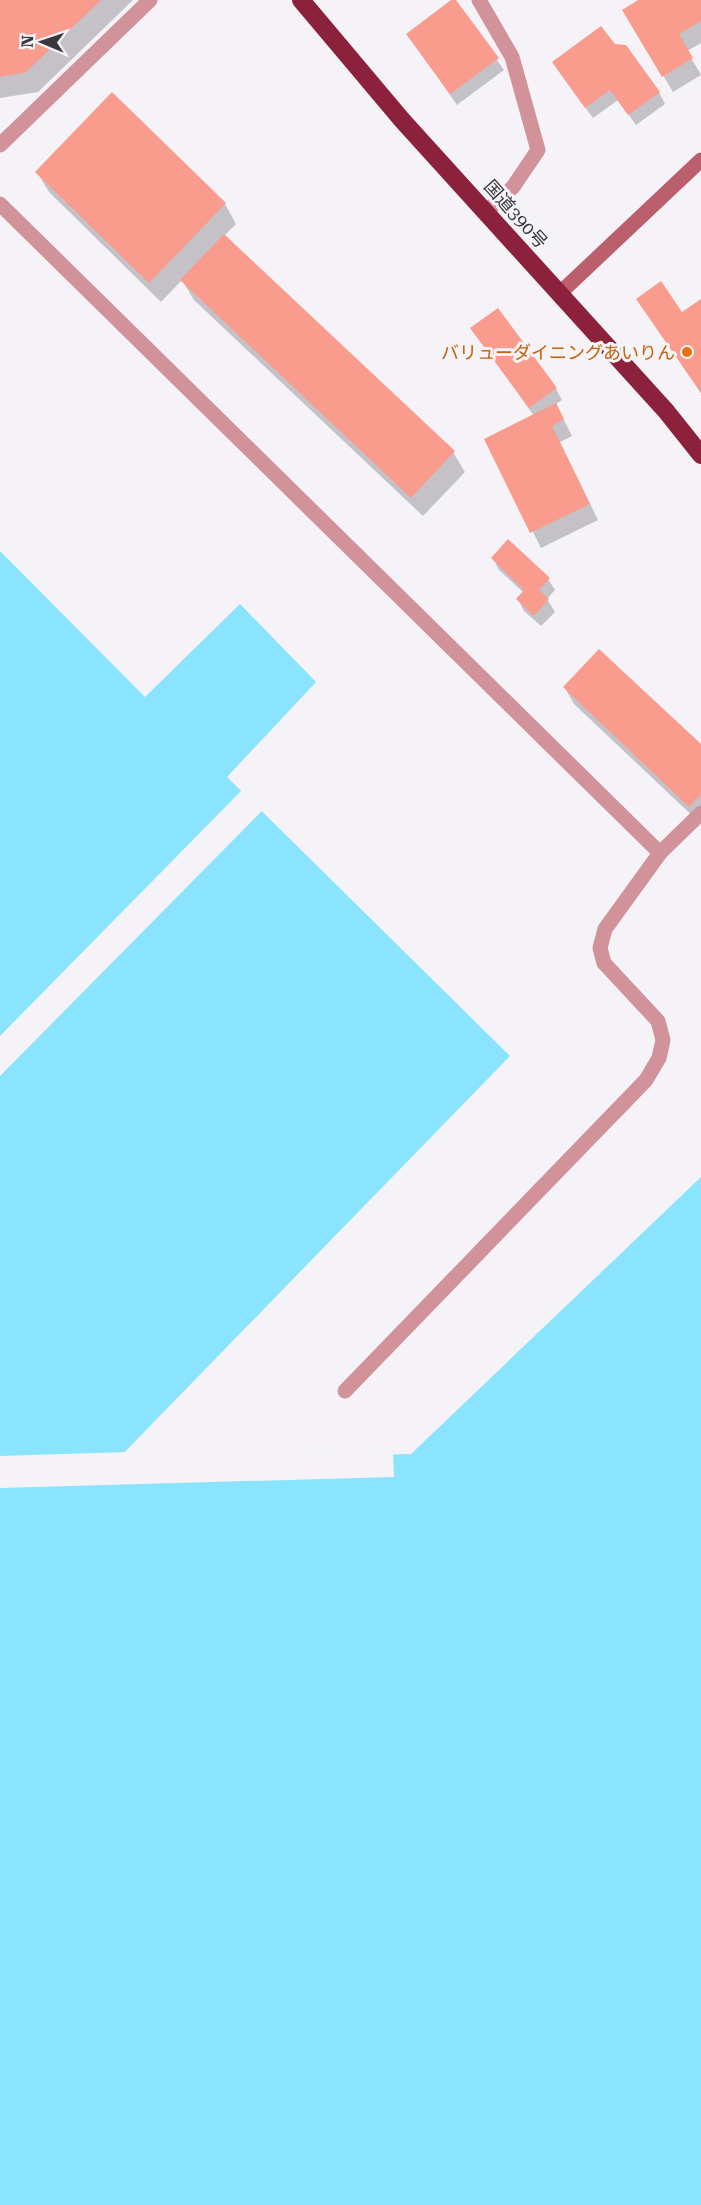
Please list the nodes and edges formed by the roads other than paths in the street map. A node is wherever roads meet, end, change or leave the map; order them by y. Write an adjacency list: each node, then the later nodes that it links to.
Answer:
1 (150, 0): 4 (street)
2 (301, 0): 7 (highway, 国道390号)
3 (479, 0): 7 (street)
4 (0, 145)
5 (701, 160): 8 (street)
6 (0, 204): 11 (street)
7 (486, 212): 8 (highway, 国道390号)
8 (559, 294): 9 (highway, 国道390号)
9 (701, 455)
10 (701, 813): 11 (street)
11 (660, 853): 12 (street)
12 (345, 1391)

